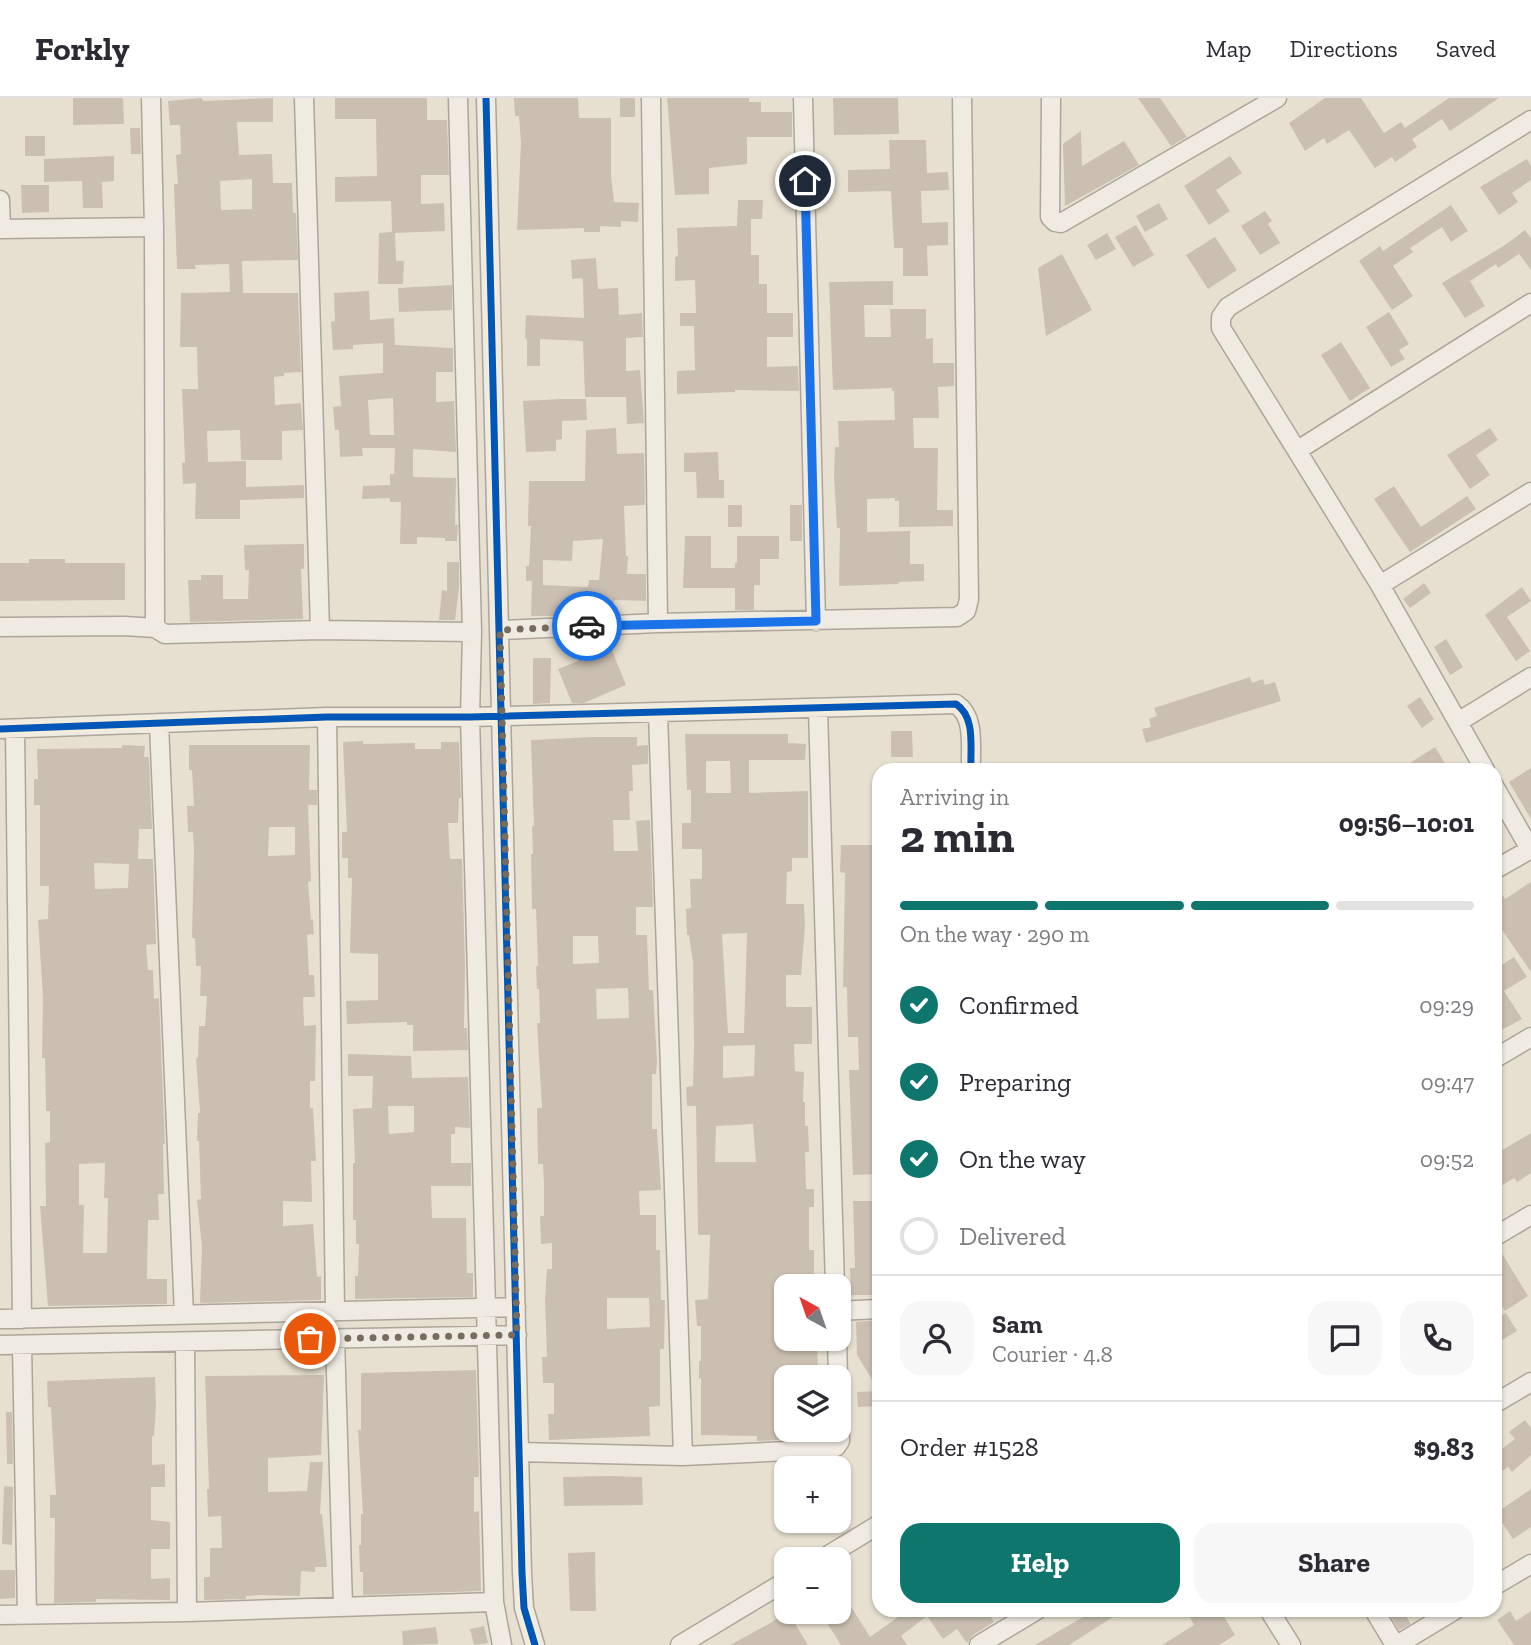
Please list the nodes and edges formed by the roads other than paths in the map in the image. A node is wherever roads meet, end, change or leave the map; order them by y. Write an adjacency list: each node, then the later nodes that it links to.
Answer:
1 (151, 98): 12 (street)
2 (304, 98): 22 (street)
3 (458, 98): 24 (street)
4 (486, 98): 23 (street)
5 (651, 98): 19 (street)
6 (803, 98): 18 (street)
7 (962, 98): 18 (street)
8 (1051, 98): 9 (street)
9 (1277, 98)
10 (1531, 120): 15 (street)
11 (0, 200): 13 (street)
12 (154, 226): 13 (street); 21 (street)
13 (0, 229)
14 (1531, 303): 15 (street)
15 (1298, 450): 17 (street)
16 (1531, 492): 17 (street)
17 (1380, 585): 31 (street)
18 (816, 621): 19 (street)
19 (658, 623): 23 (street)
20 (0, 627): 21 (street)
21 (155, 628): 22 (street)
22 (320, 630): 24 (street)
23 (500, 630): 28 (street)
24 (472, 632): 30 (street)
25 (1531, 677): 31 (street)
26 (818, 709): 27 (street); 34 (street); 43 (street)
27 (658, 713): 28 (street); 62 (street)
28 (502, 716): 30 (street); 44 (street)
29 (327, 717): 30 (street); 32 (street); 48 (street)
30 (470, 717): 45 (street)
31 (1458, 722): 35 (street)
32 (159, 724): 33 (street); 49 (street)
33 (8, 729): 51 (street)
34 (971, 763)
35 (1481, 763)
36 (1502, 800): 37 (street)
37 (1531, 849): 38 (street)
38 (1502, 865)
39 (1531, 1037): 40 (street)
40 (1502, 1054)
41 (1531, 1215): 42 (street)
42 (1502, 1232)
43 (835, 1274)
44 (516, 1307): 45 (street); 53 (street)
45 (486, 1308): 48 (street); 52 (street)
46 (872, 1309): 47 (street)
47 (851, 1310)
48 (335, 1312): 49 (street)
49 (184, 1315): 51 (street)
50 (0, 1319): 51 (street)
51 (22, 1319)
52 (487, 1335): 53 (street); 54 (street); 68 (street)
53 (517, 1335): 61 (street)
54 (335, 1339): 55 (street); 69 (street)
55 (185, 1342): 57 (street); 70 (street)
56 (0, 1345): 57 (street)
57 (22, 1345): 72 (street)
58 (1531, 1382): 59 (street)
59 (1502, 1399)
60 (839, 1442): 62 (street)
61 (519, 1452): 62 (street); 79 (street)
62 (683, 1455)
63 (872, 1529): 64 (street)
64 (842, 1547)
65 (1531, 1564): 66 (street)
66 (1502, 1581)
67 (774, 1588): 80 (street)
68 (494, 1602): 69 (street); 78 (street)
69 (343, 1606): 70 (street)
70 (187, 1612): 72 (street)
71 (0, 1615): 72 (street)
72 (27, 1615)
73 (1025, 1617): 81 (street)
74 (1272, 1617): 77 (street)
75 (1378, 1617): 82 (street)
76 (1443, 1617): 82 (street)
77 (1285, 1643)
78 (502, 1645)
79 (534, 1645)
80 (680, 1645)
81 (979, 1645)
82 (1396, 1645)

